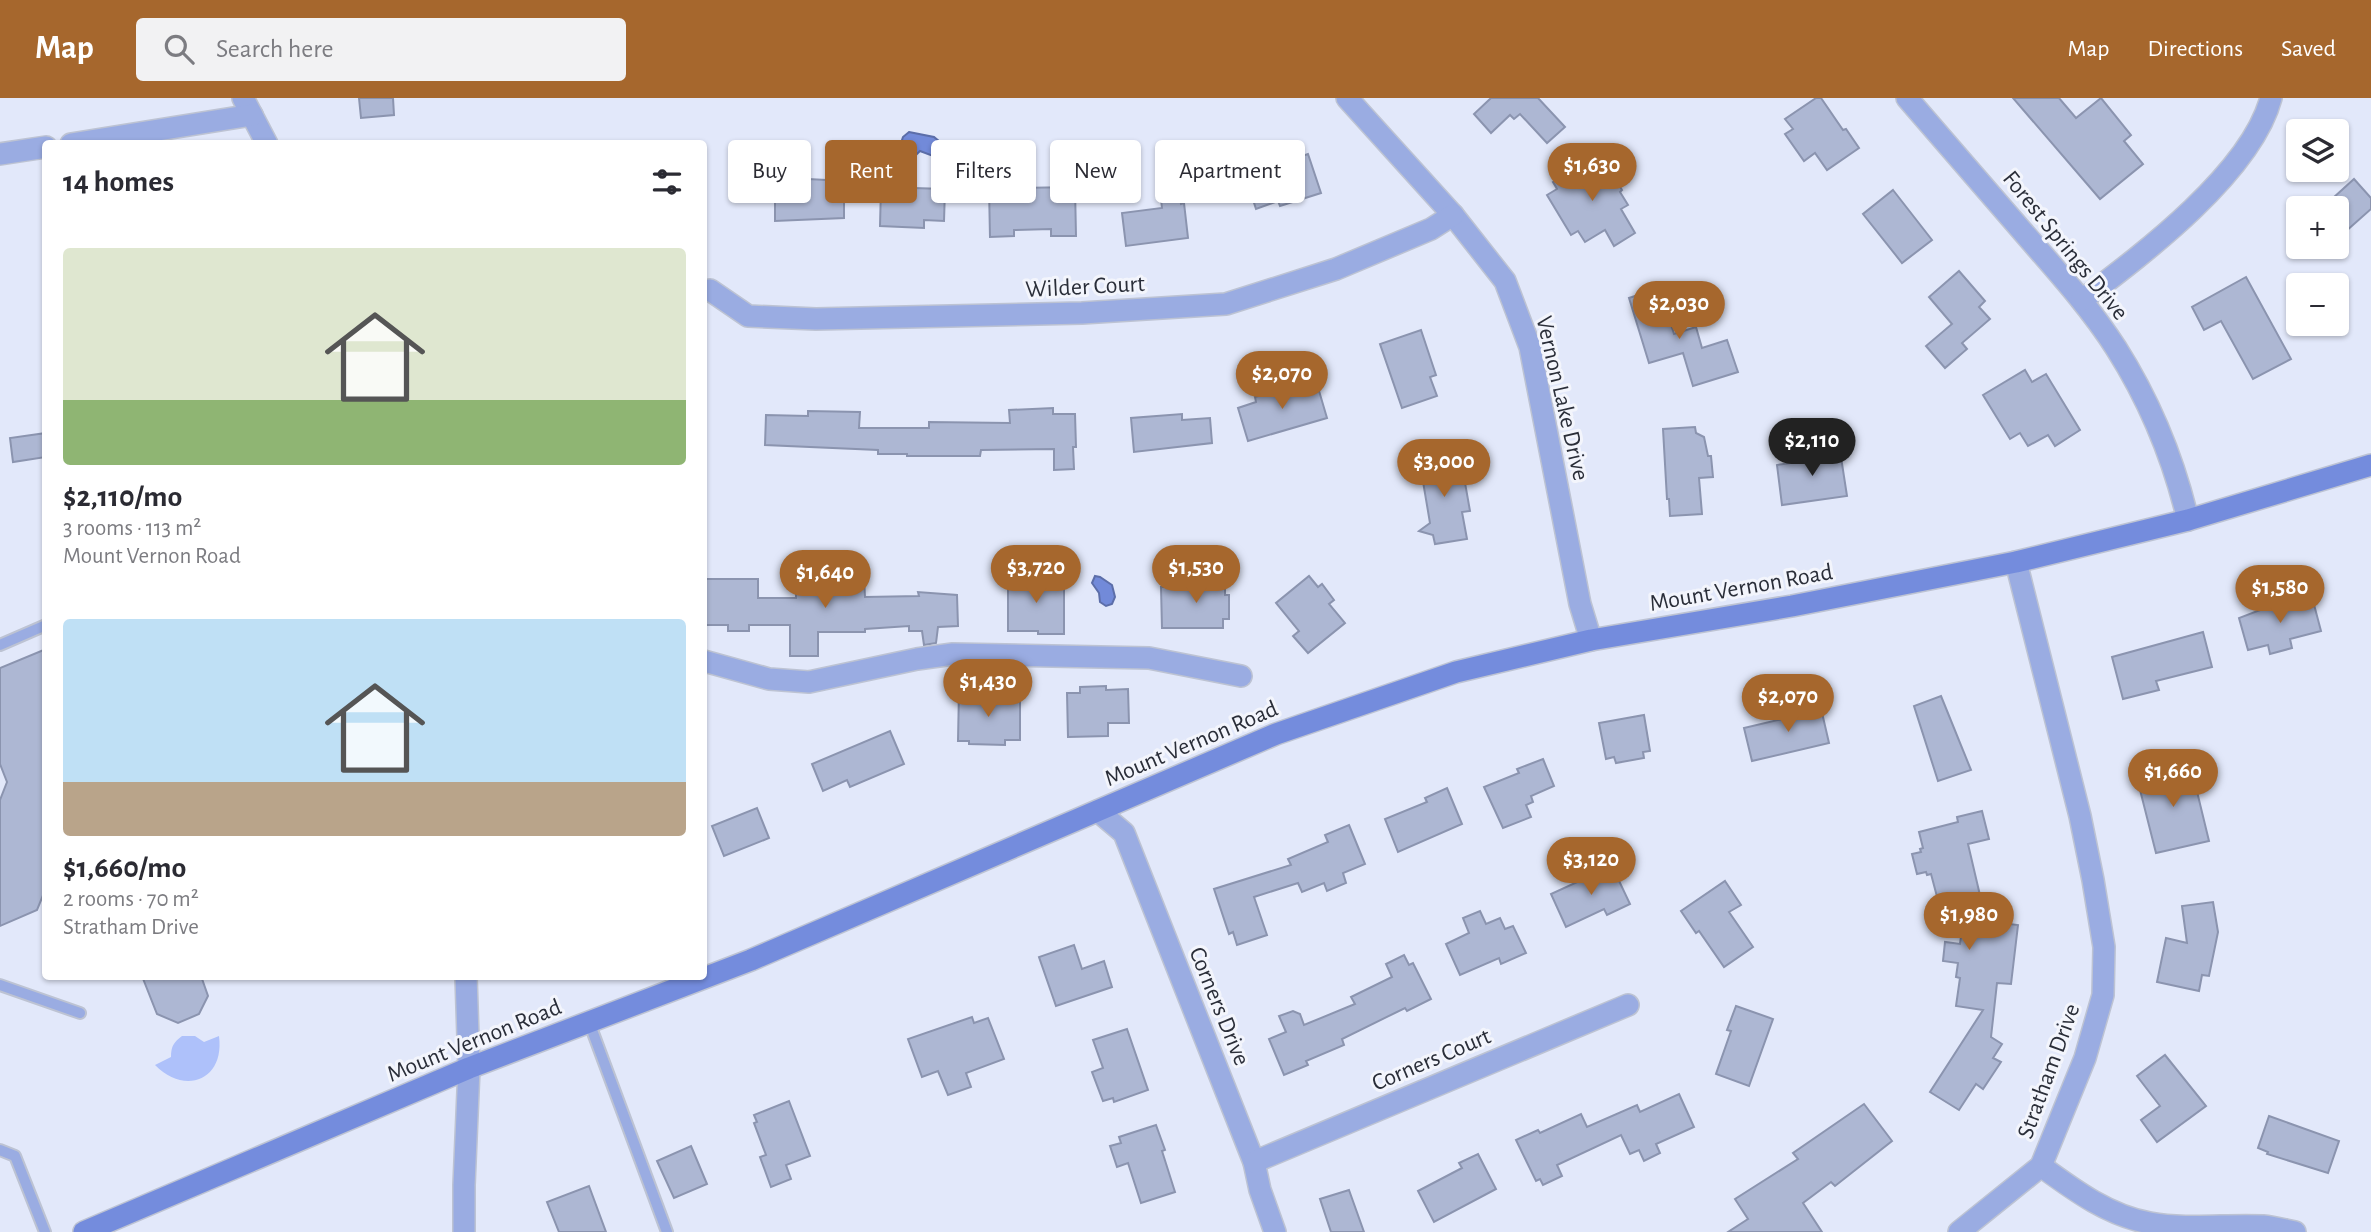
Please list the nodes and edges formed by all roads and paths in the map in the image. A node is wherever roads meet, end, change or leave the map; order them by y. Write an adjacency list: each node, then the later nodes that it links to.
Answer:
1 (1348, 98): 9 (street, Vernon Lake Drive)
2 (1908, 98): 11 (street, Forest Springs Drive)
3 (2271, 98): 11 (street)
4 (248, 107): 5 (street); 6 (street)
5 (90, 140)
6 (265, 140)
7 (42, 148): 8 (street)
8 (0, 154)
9 (1453, 215): 10 (street, Wilder Court); 16 (street, Vernon Lake Drive)
10 (710, 290)
11 (2082, 300): 13 (street, Forest Springs Drive)
12 (2371, 465): 13 (main road, Mount Vernon Road)
13 (2188, 520): 14 (main road, Mount Vernon Road)
14 (2016, 562): 16 (main road, Mount Vernon Road); 31 (street, Stratham Drive)
15 (42, 627): 17 (lane)
16 (1591, 640): 20 (main road, Mount Vernon Road)
17 (0, 645)
18 (707, 662): 19 (street)
19 (1241, 676)
20 (1098, 811): 21 (main road, Mount Vernon Road); 30 (street, Corners Drive)
21 (707, 977)
22 (466, 980): 28 (street)
23 (699, 980): 27 (main road, Mount Vernon Road)
24 (0, 985): 26 (lane)
25 (1628, 1004): 30 (street, Corners Court)
26 (80, 1013)
27 (589, 1022): 28 (main road, Mount Vernon Road); 35 (lane)
28 (469, 1068): 33 (main road, Mount Vernon Road); 34 (street)
29 (0, 1150): 32 (lane)
30 (1254, 1162): 36 (street, Corners Drive)
31 (2041, 1166): 37 (street, Stratham Drive); 38 (street)
32 (46, 1232)
33 (84, 1232)
34 (464, 1232)
35 (667, 1232)
36 (1275, 1232)
37 (1959, 1232)
38 (2295, 1232)

